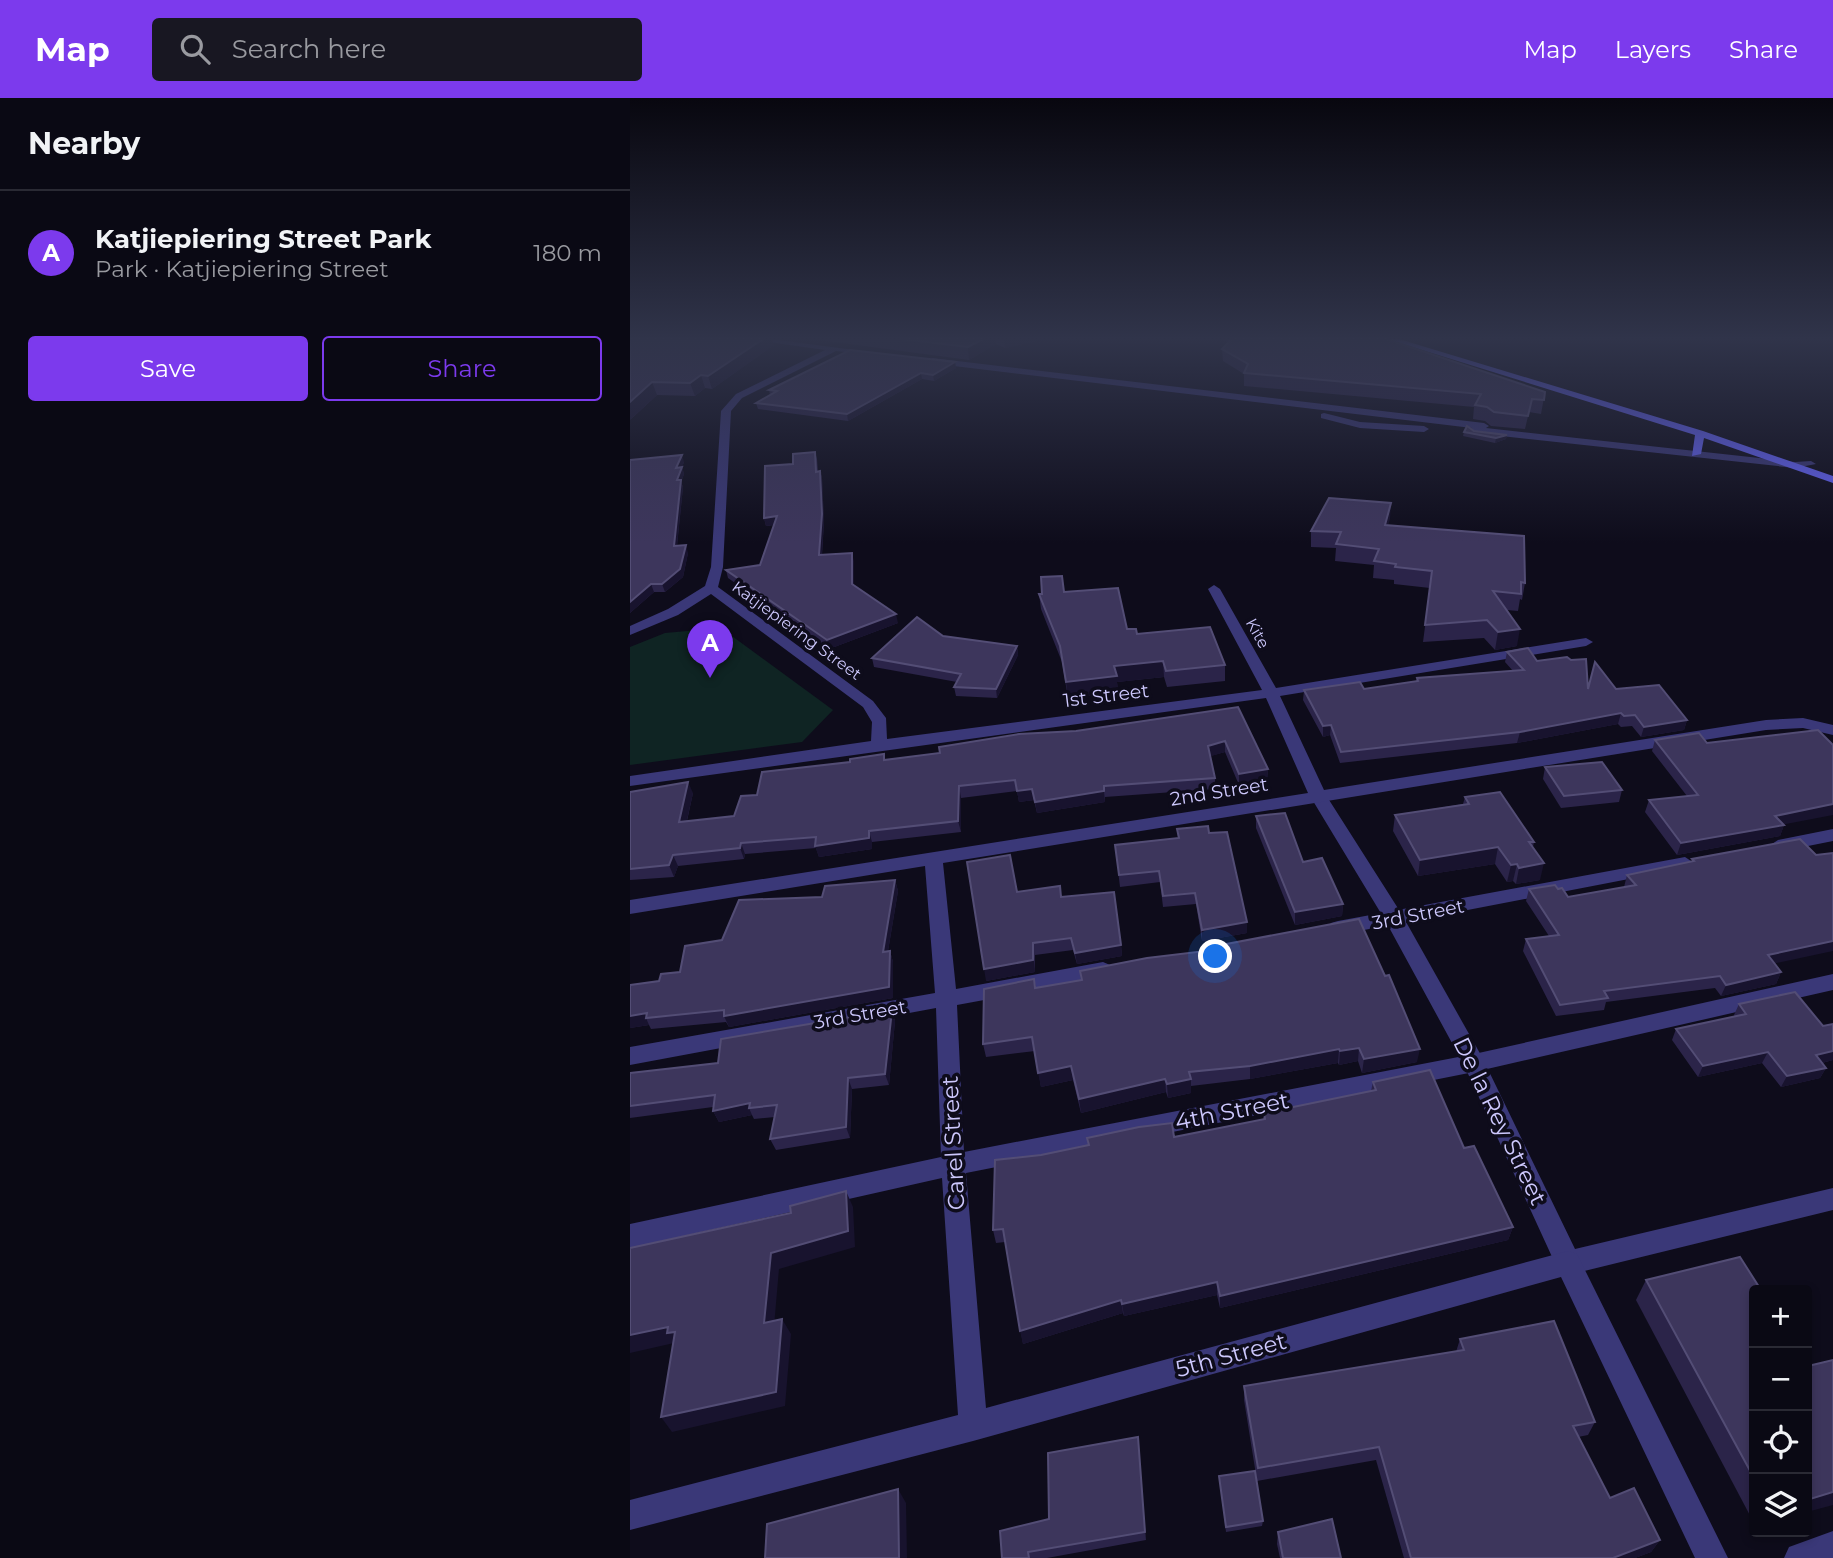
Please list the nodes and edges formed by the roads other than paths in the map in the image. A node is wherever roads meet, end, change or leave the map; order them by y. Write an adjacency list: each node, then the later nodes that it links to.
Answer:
1 (729, 407): 12 (street, Katjiepiering Street)
2 (1306, 407): 8 (street)
3 (1318, 407): 8 (street)
4 (1624, 407): 6 (main road)
5 (1626, 407): 6 (main road)
6 (1631, 409): 7 (main road); 9 (main road)
7 (1700, 433): 8 (main road); 9 (main road)
8 (1696, 453): 9 (street)
9 (1798, 463): 10 (main road); 11 (main road)
10 (1833, 472)
11 (1833, 480)
12 (711, 588): 14 (street); 18 (street, Katjiepiering Street)
13 (1214, 589): 16 (street, Kite)
14 (630, 631)
15 (1587, 642): 16 (street, 1st Street)
16 (1271, 693): 18 (street, 1st Street); 20 (street, De la Rey Street)
17 (1824, 727): 20 (street, 2nd Street)
18 (879, 745): 19 (street, 1st Street)
19 (630, 781)
20 (1318, 796): 23 (street, 2nd Street); 26 (street, De la Rey Street)
21 (1833, 835): 22 (street)
22 (1764, 848)
23 (934, 859): 25 (street, 2nd Street); 30 (street, Carel Street)
24 (1710, 859): 26 (street, 3rd Street)
25 (630, 907)
26 (1394, 918): 27 (street, 3rd Street); 32 (street, De la Rey Street)
27 (1313, 933)
28 (1122, 967): 30 (street, 3rd Street)
29 (1833, 982): 32 (street, 4th Street)
30 (946, 998): 31 (street, 3rd Street); 33 (street, Carel Street)
31 (630, 1056)
32 (1474, 1063): 33 (street, 4th Street); 36 (street, De la Rey Street)
33 (953, 1165): 35 (street, 4th Street); 37 (street, Carel Street)
34 (1833, 1199): 36 (street, 5th Street)
35 (630, 1236)
36 (1568, 1263): 37 (street, 5th Street); 40 (street, De la Rey Street)
37 (973, 1426): 38 (street, 5th Street)
38 (630, 1515)
39 (1833, 1548): 41 (street)
40 (1712, 1558)
41 (1800, 1558)

